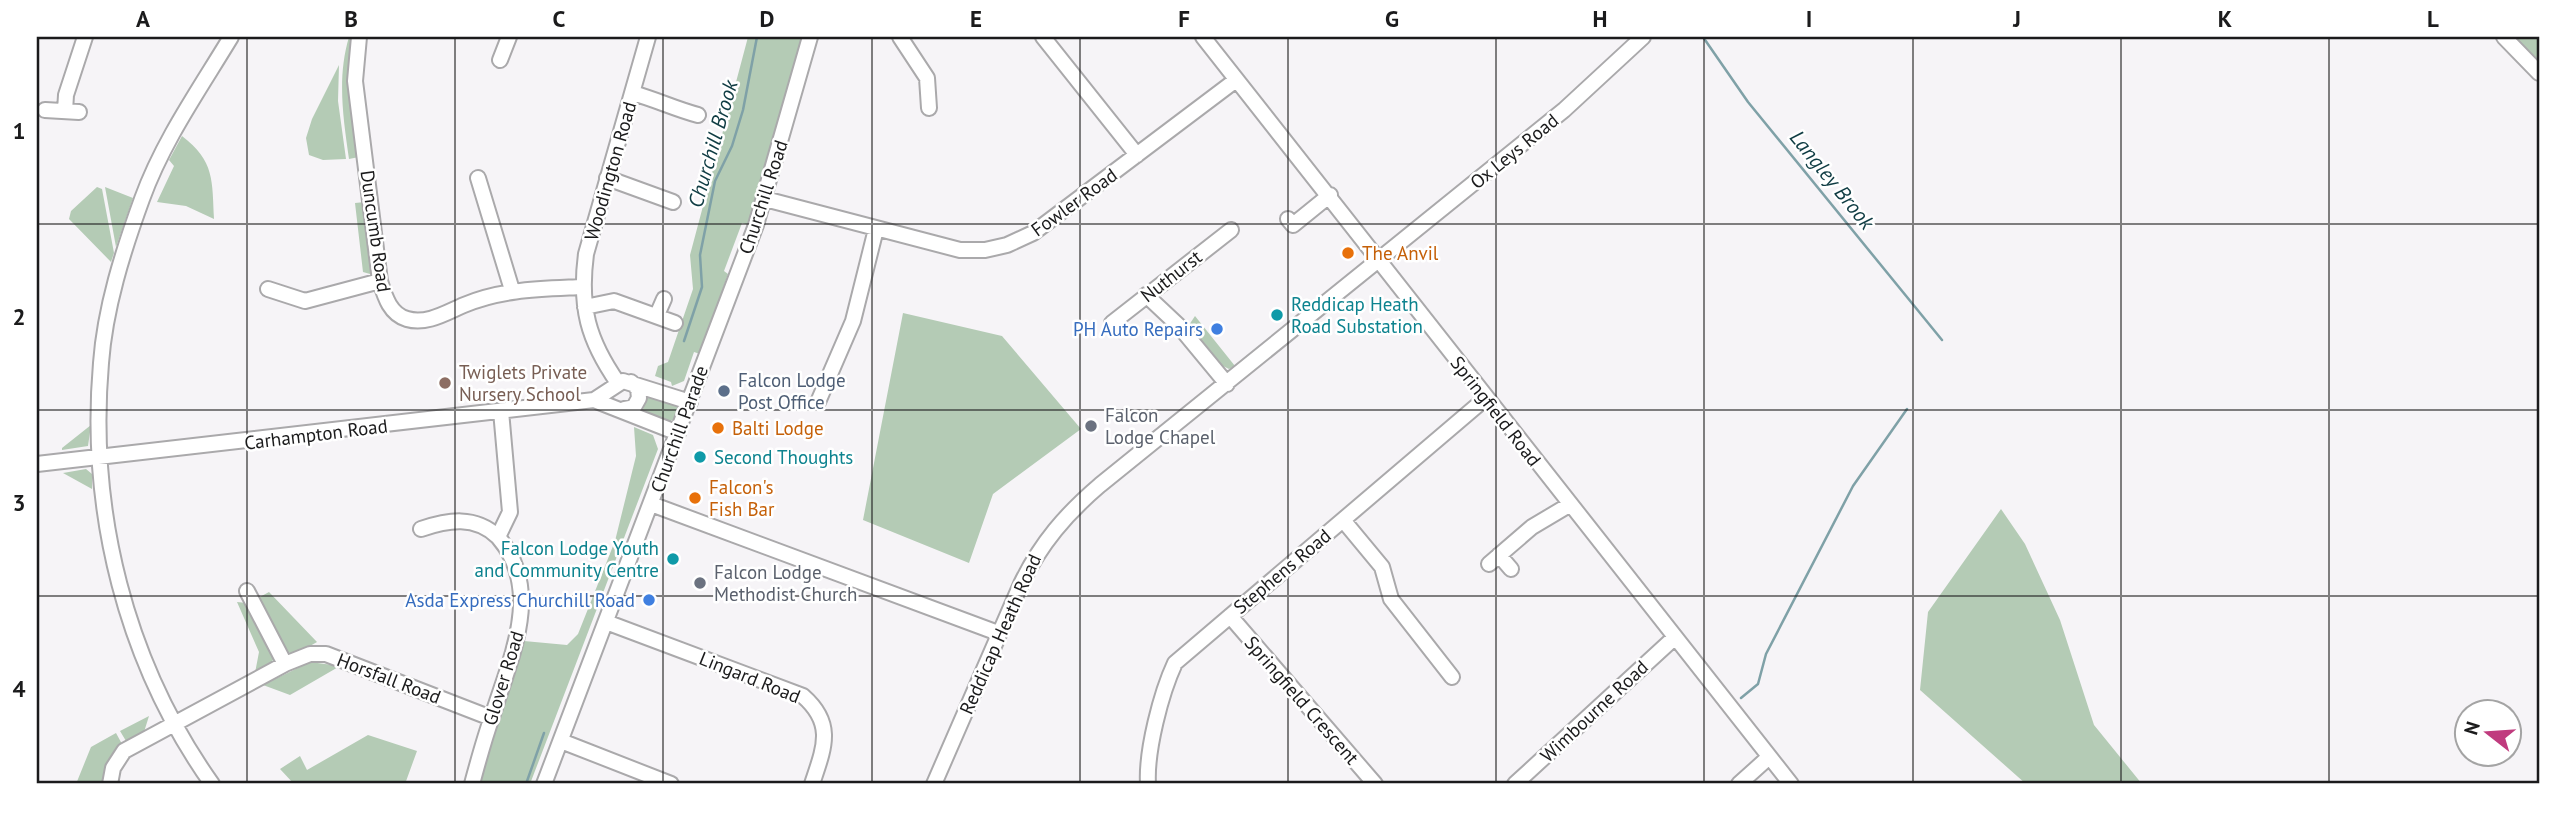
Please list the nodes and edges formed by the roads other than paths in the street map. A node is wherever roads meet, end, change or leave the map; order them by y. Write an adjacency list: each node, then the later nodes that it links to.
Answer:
1 (231, 37): 49 (street)
2 (359, 37): 29 (street, Duncumb Road)
3 (509, 37): 12 (street)
4 (648, 37): 15 (street, Woodington Road)
5 (810, 37): 23 (street, Churchill Road)
6 (900, 37): 16 (street)
7 (1043, 37): 19 (street)
8 (1203, 37): 14 (street, Springfield Road)
9 (1643, 37): 28 (street, Ox Leys Road)
10 (2504, 37): 13 (street)
11 (82, 38): 17 (street)
12 (500, 60)
13 (2539, 73)
14 (1237, 80): 19 (street, Fowler Road); 22 (street, Springfield Road)
15 (632, 93): 18 (street); 21 (street, Woodington Road)
16 (929, 108)
17 (46, 110)
18 (698, 115)
19 (1138, 155): 26 (street, Fowler Road)
20 (478, 178): 32 (street)
21 (607, 178): 24 (street); 30 (street, Woodington Road)
22 (1330, 195): 25 (street); 28 (street, Springfield Road)
23 (765, 199): 26 (street, Fowler Road); 39 (street, Churchill Road)
24 (673, 202)
25 (1288, 219)
26 (876, 229): 45 (street)
27 (1231, 230): 33 (street, Nuthurst)
28 (1380, 260): 41 (street, Reddicap Heath Road); 42 (street, Springfield Road)
29 (380, 281): 31 (street); 32 (street, Duncumb Road)
30 (582, 287): 32 (street, Duncumb Road); 35 (street, Woodington Road)
31 (268, 289)
32 (512, 290)
33 (1146, 295): 38 (street, Nuthurst); 41 (street)
34 (663, 299): 36 (street)
35 (585, 307): 36 (street); 40 (street)
36 (657, 315): 37 (street)
37 (675, 323)
38 (1112, 323)
39 (707, 355): 44 (street, Churchill Parade)
40 (621, 384): 43 (street, Carhampton Road); 44 (street); 46 (street); 46 (street)
41 (1227, 384): 60 (street, Reddicap Heath Road)
42 (1486, 398): 52 (street, Springfield Road); 53 (street, Stephens Road)
43 (594, 400): 46 (street, Carhampton Road); 47 (street, Carhampton Road)
44 (690, 402): 48 (street, Churchill Parade)
45 (818, 402)
46 (620, 408): 48 (street, Carhampton Road)
47 (501, 411): 49 (street, Carhampton Road); 55 (street)
48 (678, 433): 51 (street, Churchill Parade)
49 (99, 458): 50 (street, Carhampton Road); 65 (street)
50 (37, 464)
51 (651, 504): 59 (street); 60 (street)
52 (1569, 506): 56 (street); 61 (street, Springfield Road)
53 (1343, 520): 58 (street, Stephens Road); 63 (street)
54 (421, 529): 55 (street)
55 (498, 537): 64 (street, Glover Road)
56 (1511, 569)
57 (247, 591): 62 (street)
58 (1230, 616): 75 (street, Stephens Road); 76 (street, Springfield Crescent)
59 (606, 622): 66 (street); 73 (street, Lingard Road)
60 (998, 633): 74 (street, Reddicap Heath Road)
61 (1674, 638): 67 (street, Springfield Road); 77 (street, Wimbourne Road)
62 (285, 664): 64 (street, Horsfall Road); 65 (street, Horsfall Road)
63 (1444, 672)
64 (491, 718): 70 (street, Glover Road)
65 (173, 723): 68 (street, Horsfall Road); 69 (street)
66 (561, 741): 71 (street); 72 (street)
67 (1769, 757): 78 (street); 79 (street, Springfield Road)
68 (110, 784)
69 (212, 784)
70 (472, 784)
71 (544, 784)
72 (671, 784)
73 (812, 784)
74 (934, 784)
75 (1148, 784)
76 (1375, 784)
77 (1515, 784)
78 (1739, 784)
79 (1791, 784)

